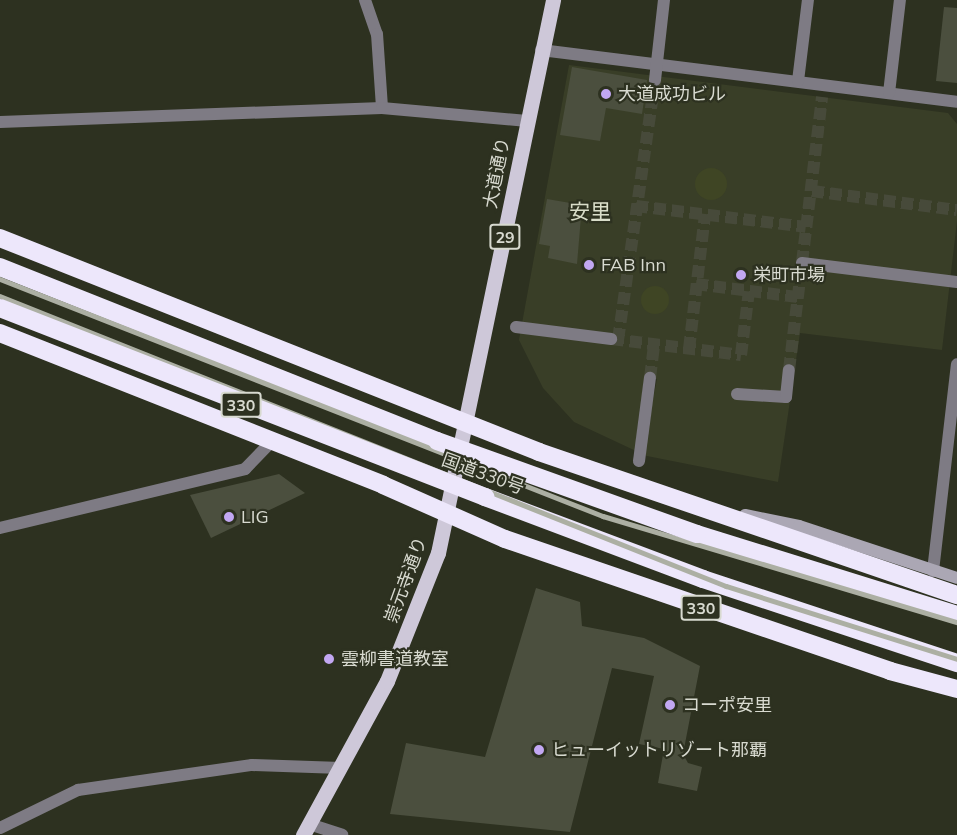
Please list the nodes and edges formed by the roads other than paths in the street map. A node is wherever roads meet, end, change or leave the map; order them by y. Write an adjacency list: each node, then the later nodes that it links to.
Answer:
1 (365, 0): 14 (street)
2 (553, 0): 6 (main road, 大道通り / 29)
3 (664, 0): 7 (street)
4 (808, 0): 9 (street)
5 (900, 0): 11 (street)
6 (542, 50): 7 (street); 15 (main road, 大道通り / 29)
7 (657, 65): 8 (street); 9 (street)
8 (655, 80)
9 (798, 81): 10 (street)
10 (823, 84): 11 (street); 12 (street)
11 (889, 93): 13 (street)
12 (822, 97)
13 (957, 102)
14 (382, 108): 15 (street); 16 (street)
15 (527, 121): 29 (main road, 大道通り / 29)
16 (0, 122)
17 (0, 238): 29 (highway)
18 (802, 263): 20 (street)
19 (0, 267): 38 (highway, 国道330号 / 330, bridge)
20 (957, 282)
21 (0, 308): 39 (highway, 国道330号 / 330, bridge)
22 (516, 327): 24 (street)
23 (0, 333): 30 (highway, 330)
24 (611, 339)
25 (957, 364): 35 (street)
26 (789, 370): 28 (street)
27 (650, 378): 31 (street)
28 (737, 394)
29 (467, 424): 32 (highway); 33 (main road, 崇元寺通り / 29)
30 (271, 442): 33 (highway, 330); 34 (street)
31 (639, 461)
32 (688, 503): 35 (main road); 37 (highway)
33 (448, 516): 40 (highway, 330); 41 (main road, 崇元寺通り / 29)
34 (0, 528)
35 (933, 571): 36 (main road)
36 (957, 578)
37 (957, 595)
38 (957, 615)
39 (957, 663)
40 (957, 689)
41 (341, 768): 42 (street); 43 (main road, 崇元寺通り / 29)
42 (0, 828)
43 (306, 830): 44 (street)
44 (342, 835)

